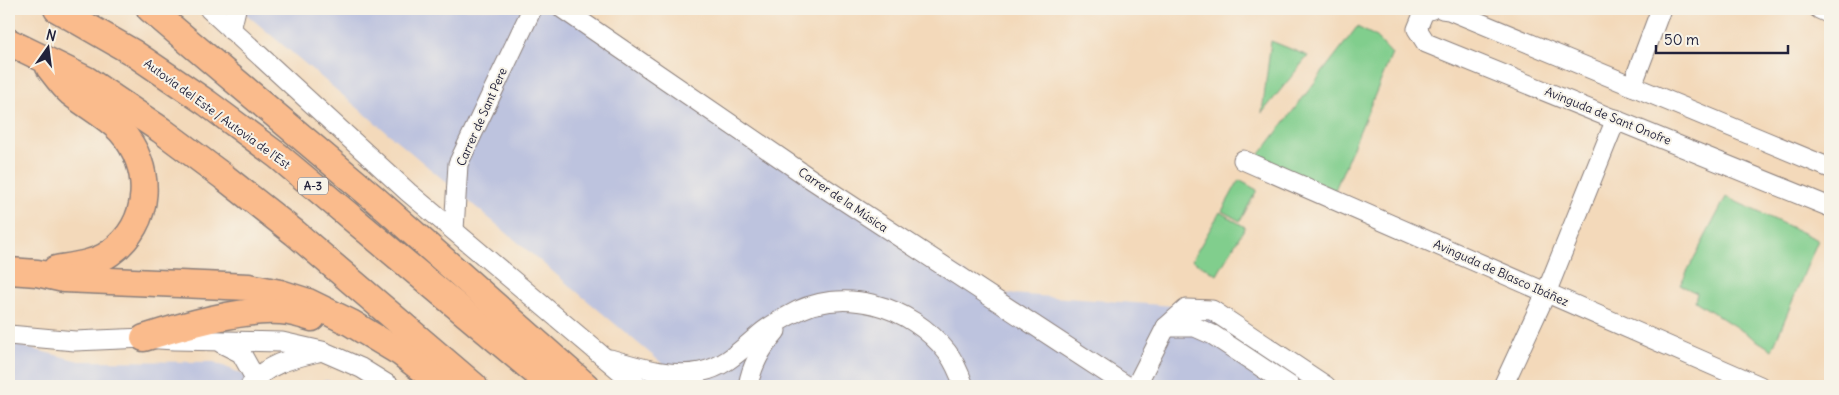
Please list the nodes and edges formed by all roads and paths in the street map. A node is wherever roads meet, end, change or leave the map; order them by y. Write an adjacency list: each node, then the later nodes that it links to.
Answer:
1 (57, 9): 36 (highway, Autovía del Este / Autovia de l'Est / A-3)
2 (150, 9): 37 (highway)
3 (209, 9): 12 (street)
4 (236, 9): 12 (street)
5 (532, 9): 20 (street, Carrer de Sant Pere)
6 (563, 9): 41 (street, Carrer de la Música)
7 (1432, 9): 16 (street, Avinguda de Sant Onofre)
8 (1442, 9): 15 (street)
9 (1661, 9): 15 (street)
10 (1819, 9): 11 (street)
11 (1830, 14)
12 (231, 30): 20 (street)
13 (9, 42): 14 (highway)
14 (42, 59): 22 (highway); 35 (highway)
15 (1632, 86): 18 (street)
16 (1616, 119): 19 (street, Avinguda de Sant Onofre); 23 (street)
17 (1243, 160): 23 (street, Avinguda de Blasco Ibáñez)
18 (1830, 168)
19 (1830, 207)
20 (454, 230): 30 (street)
21 (9, 271): 22 (highway)
22 (38, 273): 34 (highway)
23 (1546, 293): 45 (street); 46 (street, Avinguda de Blasco Ibáñez)
24 (790, 315): 30 (street); 39 (street); 40 (street)
25 (1166, 327): 42 (street); 43 (street); 44 (street)
26 (9, 336): 27 (street)
27 (144, 338): 28 (street); 33 (highway)
28 (214, 340): 29 (street); 31 (street)
29 (322, 351): 31 (street); 32 (street)
30 (604, 357): 38 (street)
31 (252, 382)
32 (390, 386)
33 (427, 386)
34 (443, 386)
35 (474, 386)
36 (552, 386)
37 (586, 386)
38 (638, 386)
39 (748, 386)
40 (964, 386)
41 (1127, 386)
42 (1136, 386)
43 (1290, 386)
44 (1326, 386)
45 (1503, 386)
46 (1760, 386)

